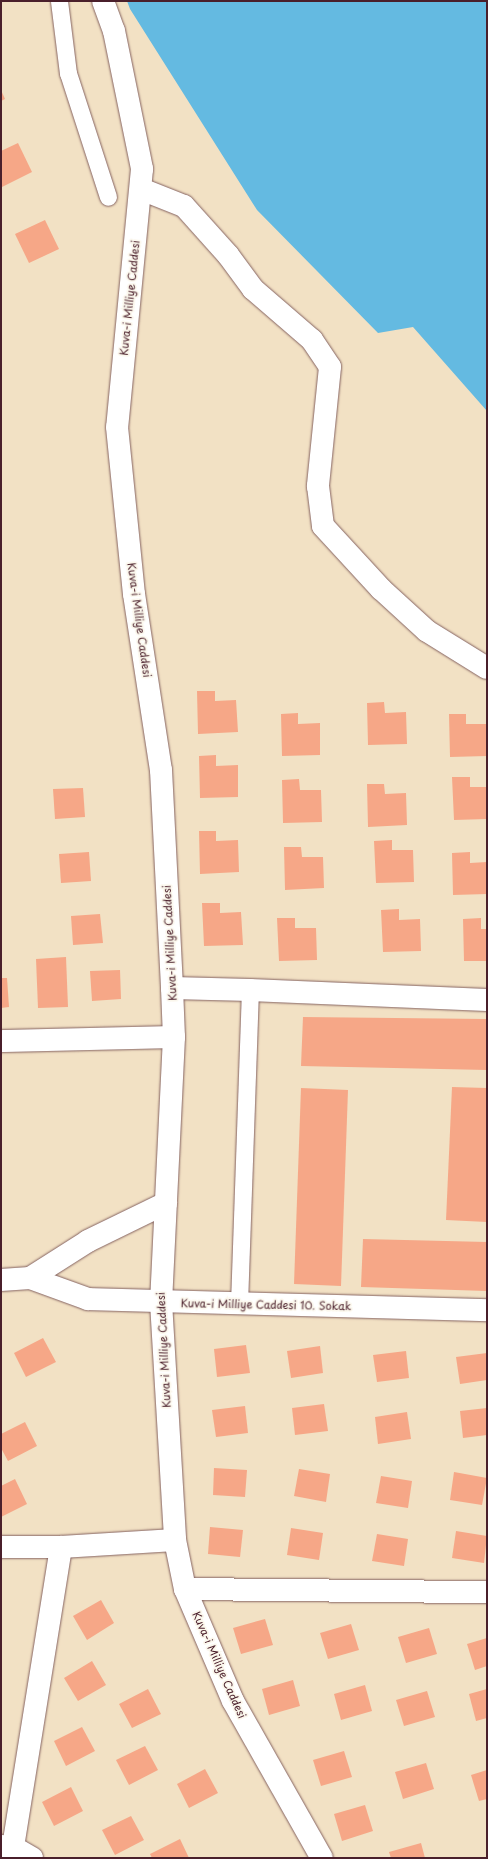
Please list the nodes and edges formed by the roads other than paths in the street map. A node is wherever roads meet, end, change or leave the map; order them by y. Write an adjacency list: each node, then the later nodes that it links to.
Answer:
1 (59, 1): 4 (lane)
2 (104, 1): 3 (street, Kuva-i Milliye Caddesi)
3 (141, 189): 5 (street); 6 (street, Kuva-i Milliye Caddesi)
4 (108, 197)
5 (487, 668)
6 (172, 988): 7 (street); 9 (street, Kuva-i Milliye Caddesi)
7 (250, 990): 8 (street); 15 (lane)
8 (487, 1000)
9 (174, 1037): 10 (street); 11 (street, Kuva-i Milliye Caddesi)
10 (1, 1041)
11 (166, 1202): 12 (street); 14 (street, Kuva-i Milliye Caddesi)
12 (30, 1278): 13 (street, Kuva-i Milliye Caddesi 10. Sokak); 14 (street, Kuva-i Milliye Caddesi 10. Sokak)
13 (1, 1280)
14 (161, 1302): 15 (street, Kuva-i Milliye Caddesi 10. Sokak); 17 (street, Kuva-i Milliye Caddesi)
15 (239, 1304): 16 (street, Kuva-i Milliye Caddesi 10. Sokak)
16 (487, 1310)
17 (175, 1540): 19 (street); 20 (street, Kuva-i Milliye Caddesi)
18 (1, 1547): 19 (street)
19 (61, 1547): 22 (street)
20 (185, 1589): 21 (street); 24 (street, Kuva-i Milliye Caddesi)
21 (487, 1592)
22 (7, 1846): 23 (street)
23 (32, 1858)
24 (322, 1858)

